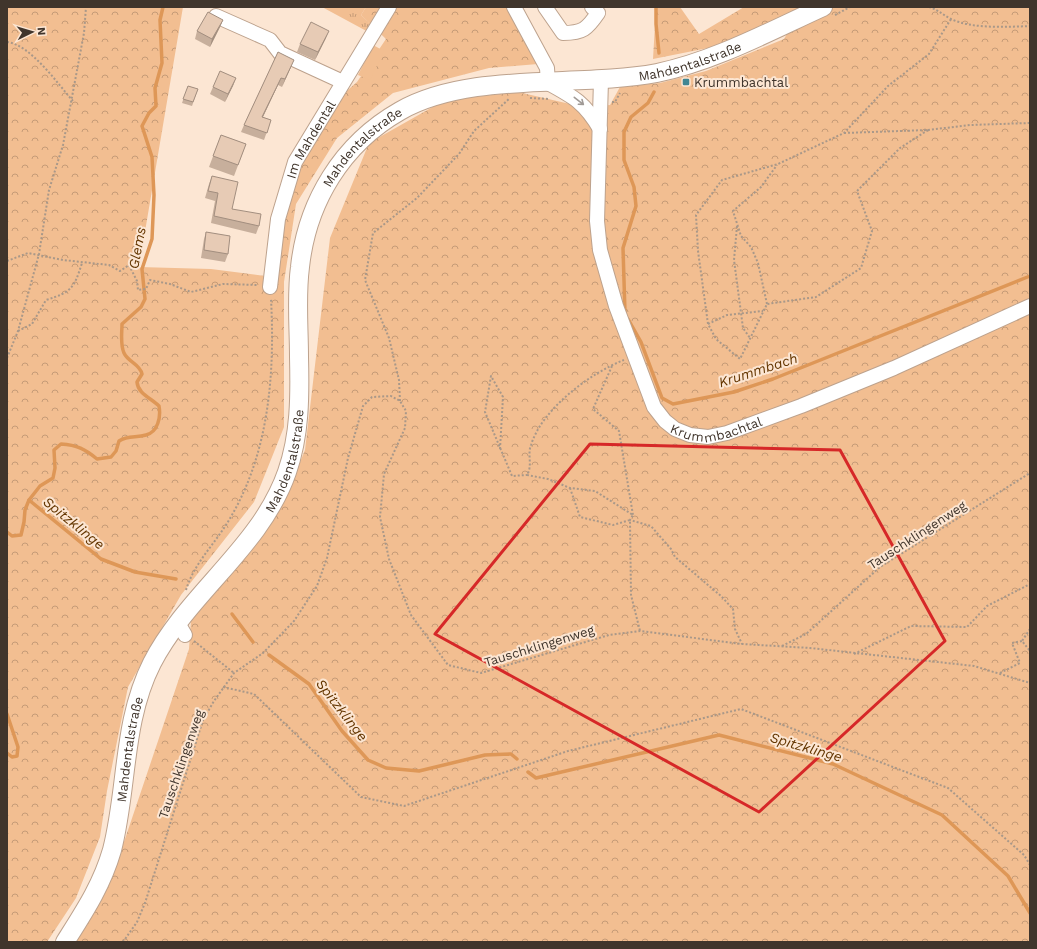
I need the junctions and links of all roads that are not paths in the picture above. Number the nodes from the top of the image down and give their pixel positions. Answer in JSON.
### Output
{"nodes":[{"id":1,"x":389,"y":7,"type":"edge"},
{"id":2,"x":514,"y":7,"type":"edge"},
{"id":3,"x":545,"y":7,"type":"edge"},
{"id":4,"x":823,"y":7,"type":"edge"},
{"id":5,"x":598,"y":9,"type":"edge"},
{"id":6,"x":216,"y":16,"type":"edge"},
{"id":7,"x":601,"y":80,"type":"junction"},
{"id":8,"x":343,"y":82,"type":"junction"},
{"id":9,"x":548,"y":83,"type":"junction"},
{"id":10,"x":600,"y":129,"type":"junction"},
{"id":11,"x":270,"y":287,"type":"road end"},
{"id":12,"x":1030,"y":306,"type":"edge"},
{"id":13,"x":65,"y":942,"type":"edge"}],
"edges":[{"from":1,"to":8,"type":"street","name":"Im Mahdental"},
{"from":2,"to":9,"type":"street"},
{"from":3,"to":5,"type":"street"},
{"from":4,"to":7,"type":"main road","name":"Mahdentalstraße"},
{"from":6,"to":8,"type":"street"},
{"from":7,"to":9,"type":"main road","name":"Mahdentalstraße"},
{"from":7,"to":10,"type":"street","name":"Krummbachtal"},
{"from":8,"to":11,"type":"street","name":"Im Mahdental"},
{"from":9,"to":10,"type":"street","one_way":true},
{"from":9,"to":13,"type":"main road","name":"Mahdentalstraße"},
{"from":10,"to":12,"type":"street","name":"Krummbachtal"}]}
